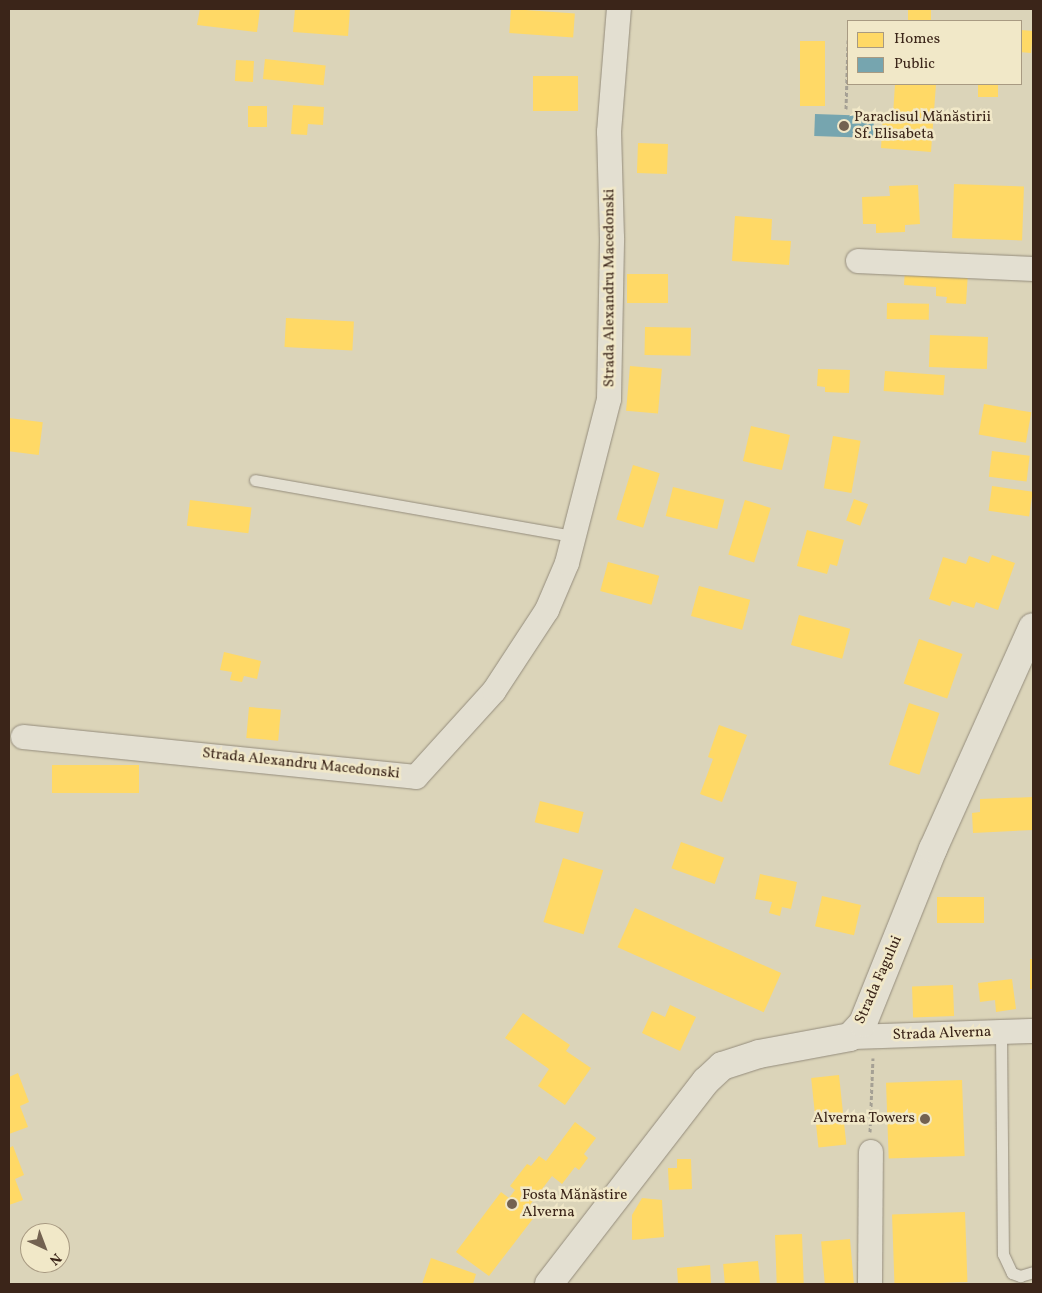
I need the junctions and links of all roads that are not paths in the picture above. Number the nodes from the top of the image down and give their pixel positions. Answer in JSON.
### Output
{"nodes":[{"id":1,"x":618,"y":9,"type":"edge"},
{"id":2,"x":858,"y":262,"type":"dead end"},
{"id":3,"x":1033,"y":269,"type":"edge"},
{"id":4,"x":254,"y":480,"type":"dead end"},
{"id":5,"x":574,"y":536,"type":"junction"},
{"id":6,"x":1033,"y":627,"type":"edge"},
{"id":7,"x":23,"y":737,"type":"dead end"},
{"id":8,"x":1033,"y":1031,"type":"edge"},
{"id":9,"x":1001,"y":1032,"type":"junction"},
{"id":10,"x":850,"y":1038,"type":"junction"},
{"id":11,"x":871,"y":1152,"type":"road end"},
{"id":12,"x":1033,"y":1272,"type":"edge"},
{"id":13,"x":548,"y":1284,"type":"edge"},
{"id":14,"x":870,"y":1284,"type":"edge"}],
"edges":[{"from":1,"to":5,"type":"street","name":"Strada Alexandru Macedonski"},
{"from":2,"to":3,"type":"street"},
{"from":4,"to":5,"type":"lane"},
{"from":5,"to":7,"type":"street","name":"Strada Alexandru Macedonski"},
{"from":6,"to":10,"type":"street","name":"Strada Fagului"},
{"from":8,"to":9,"type":"street","name":"Strada Alverna"},
{"from":9,"to":10,"type":"street","name":"Strada Alverna"},
{"from":9,"to":12,"type":"lane"},
{"from":10,"to":13,"type":"street","name":"Strada Fagului"},
{"from":11,"to":14,"type":"street"}]}
